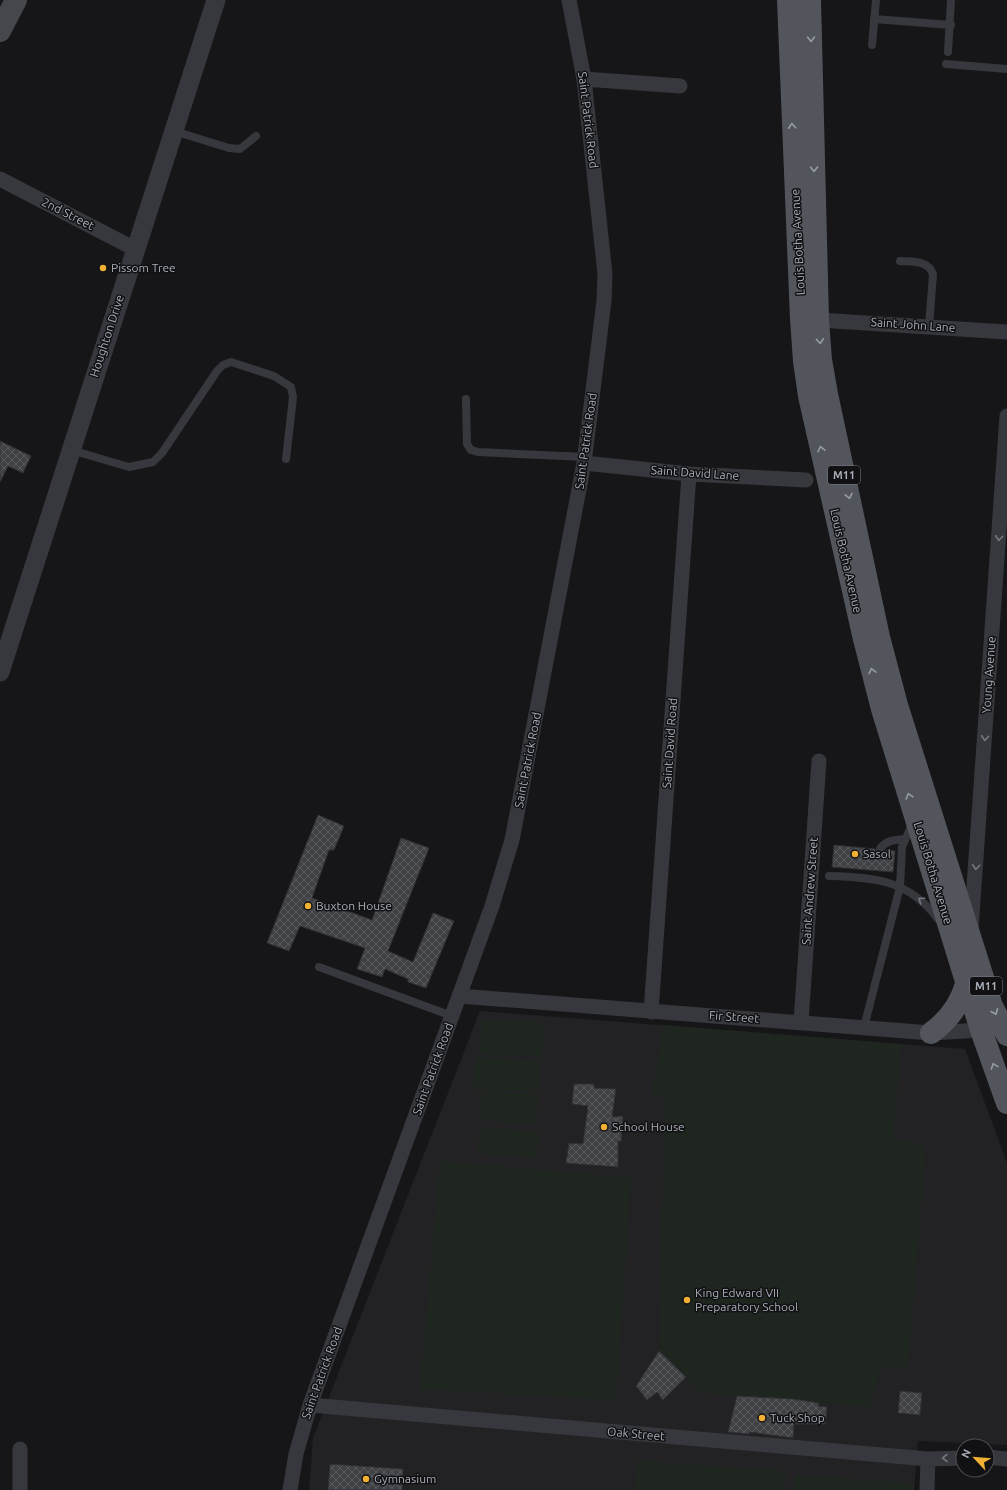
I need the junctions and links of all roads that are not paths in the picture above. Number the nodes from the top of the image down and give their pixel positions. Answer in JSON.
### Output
{"nodes":[{"id":1,"x":16,"y":0,"type":"edge"},
{"id":2,"x":216,"y":0,"type":"edge"},
{"id":3,"x":569,"y":0,"type":"edge"},
{"id":4,"x":788,"y":0,"type":"edge"},
{"id":5,"x":810,"y":0,"type":"edge"},
{"id":6,"x":876,"y":0,"type":"edge"},
{"id":7,"x":951,"y":0,"type":"edge"},
{"id":8,"x":874,"y":19,"type":"junction"},
{"id":9,"x":951,"y":25,"type":"junction"},
{"id":10,"x":0,"y":31,"type":"edge"},
{"id":11,"x":872,"y":45,"type":"dead end"},
{"id":12,"x":948,"y":52,"type":"dead end"},
{"id":13,"x":946,"y":64,"type":"dead end"},
{"id":14,"x":1007,"y":68,"type":"edge"},
{"id":15,"x":584,"y":80,"type":"junction"},
{"id":16,"x":680,"y":86,"type":"dead end"},
{"id":17,"x":173,"y":131,"type":"junction"},
{"id":18,"x":256,"y":136,"type":"dead end"},
{"id":19,"x":0,"y":179,"type":"edge"},
{"id":20,"x":135,"y":249,"type":"junction"},
{"id":21,"x":900,"y":261,"type":"dead end"},
{"id":22,"x":818,"y":320,"type":"junction"},
{"id":23,"x":929,"y":326,"type":"junction"},
{"id":24,"x":1007,"y":332,"type":"edge"},
{"id":25,"x":466,"y":399,"type":"dead end"},
{"id":26,"x":1007,"y":416,"type":"edge"},
{"id":27,"x":71,"y":450,"type":"junction"},
{"id":28,"x":286,"y":459,"type":"dead end"},
{"id":29,"x":585,"y":460,"type":"junction"},
{"id":30,"x":689,"y":474,"type":"junction"},
{"id":31,"x":806,"y":480,"type":"dead end"},
{"id":32,"x":0,"y":672,"type":"edge"},
{"id":33,"x":819,"y":761,"type":"dead end"},
{"id":34,"x":915,"y":816,"type":"junction"},
{"id":35,"x":905,"y":838,"type":"junction"},
{"id":36,"x":880,"y":849,"type":"dead end"},
{"id":37,"x":829,"y":876,"type":"dead end"},
{"id":38,"x":900,"y":887,"type":"junction"},
{"id":39,"x":971,"y":934,"type":"junction"},
{"id":40,"x":958,"y":954,"type":"junction"},
{"id":41,"x":319,"y":967,"type":"dead end"},
{"id":42,"x":966,"y":984,"type":"junction"},
{"id":43,"x":459,"y":996,"type":"junction"},
{"id":44,"x":651,"y":1012,"type":"junction"},
{"id":45,"x":452,"y":1016,"type":"junction"},
{"id":46,"x":801,"y":1022,"type":"junction"},
{"id":47,"x":864,"y":1027,"type":"junction"},
{"id":48,"x":981,"y":1030,"type":"junction"},
{"id":49,"x":931,"y":1033,"type":"junction"},
{"id":50,"x":1007,"y":1035,"type":"edge"},
{"id":51,"x":1007,"y":1038,"type":"edge"},
{"id":52,"x":1007,"y":1103,"type":"edge"},
{"id":53,"x":310,"y":1405,"type":"junction"},
{"id":54,"x":20,"y":1449,"type":"dead end"},
{"id":55,"x":995,"y":1457,"type":"edge"},
{"id":56,"x":955,"y":1458,"type":"edge"},
{"id":57,"x":1007,"y":1458,"type":"edge"},
{"id":58,"x":928,"y":1459,"type":"junction"},
{"id":59,"x":20,"y":1490,"type":"edge"},
{"id":60,"x":290,"y":1490,"type":"edge"},
{"id":61,"x":927,"y":1490,"type":"edge"}],
"edges":[{"from":1,"to":10,"type":"main road"},
{"from":2,"to":17,"type":"street","name":"Houghton Drive"},
{"from":3,"to":15,"type":"street","name":"Saint Patrick Road"},
{"from":34,"to":4,"type":"main road","name":"Louis Botha Avenue","number":"M11","one_way":true},
{"from":5,"to":22,"type":"main road","name":"Louis Botha Avenue","number":"M11","one_way":true},
{"from":6,"to":8,"type":"lane"},
{"from":7,"to":9,"type":"lane"},
{"from":8,"to":9,"type":"lane"},
{"from":8,"to":11,"type":"lane"},
{"from":9,"to":12,"type":"lane"},
{"from":13,"to":14,"type":"lane"},
{"from":15,"to":16,"type":"street"},
{"from":15,"to":29,"type":"street","name":"Saint Patrick Road"},
{"from":17,"to":18,"type":"lane"},
{"from":17,"to":20,"type":"street","name":"Houghton Drive"},
{"from":19,"to":20,"type":"street","name":"2nd Street"},
{"from":20,"to":27,"type":"street","name":"Houghton Drive"},
{"from":21,"to":23,"type":"lane"},
{"from":22,"to":23,"type":"street","name":"Saint John Lane"},
{"from":22,"to":39,"type":"main road","name":"Louis Botha Avenue","number":"M11","one_way":true},
{"from":23,"to":24,"type":"street","name":"Saint John Lane"},
{"from":25,"to":29,"type":"lane"},
{"from":26,"to":39,"type":"street","name":"Young Avenue","one_way":true},
{"from":27,"to":28,"type":"lane"},
{"from":27,"to":32,"type":"street","name":"Houghton Drive"},
{"from":29,"to":30,"type":"street","name":"Saint David Lane"},
{"from":29,"to":43,"type":"street","name":"Saint Patrick Road"},
{"from":30,"to":31,"type":"street","name":"Saint David Lane"},
{"from":30,"to":44,"type":"street","name":"Saint David Road"},
{"from":33,"to":46,"type":"street","name":"Saint Andrew Street"},
{"from":34,"to":35,"type":"lane"},
{"from":34,"to":40,"type":"main road","name":"Louis Botha Avenue","number":"M11"},
{"from":35,"to":36,"type":"lane"},
{"from":35,"to":38,"type":"lane"},
{"from":37,"to":38,"type":"lane"},
{"from":40,"to":38,"type":"lane","one_way":true},
{"from":38,"to":47,"type":"lane"},
{"from":39,"to":50,"type":"main road","name":"Louis Botha Avenue","number":"M11","one_way":true},
{"from":40,"to":42,"type":"main road","name":"Louis Botha Avenue","number":"M11"},
{"from":41,"to":45,"type":"lane"},
{"from":42,"to":48,"type":"main road","name":"Louis Botha Avenue","number":"M11"},
{"from":42,"to":49,"type":"main road"},
{"from":43,"to":44,"type":"street","name":"Fir Street"},
{"from":43,"to":45,"type":"street","name":"Saint Patrick Road"},
{"from":44,"to":46,"type":"street","name":"Fir Street"},
{"from":45,"to":53,"type":"street","name":"Saint Patrick Road"},
{"from":46,"to":47,"type":"street","name":"Fir Street"},
{"from":47,"to":49,"type":"street","name":"Fir Street"},
{"from":48,"to":49,"type":"street","name":"Fir Street"},
{"from":48,"to":51,"type":"street","name":"Fir Street"},
{"from":52,"to":48,"type":"main road","name":"Louis Botha Avenue","number":"M11","one_way":true},
{"from":53,"to":58,"type":"street","name":"Oak Street"},
{"from":53,"to":60,"type":"street","name":"Saint Patrick Road"},
{"from":54,"to":59,"type":"street"},
{"from":55,"to":57,"type":"street"},
{"from":56,"to":58,"type":"street","name":"Oak Street","one_way":true},
{"from":58,"to":61,"type":"street"}]}
